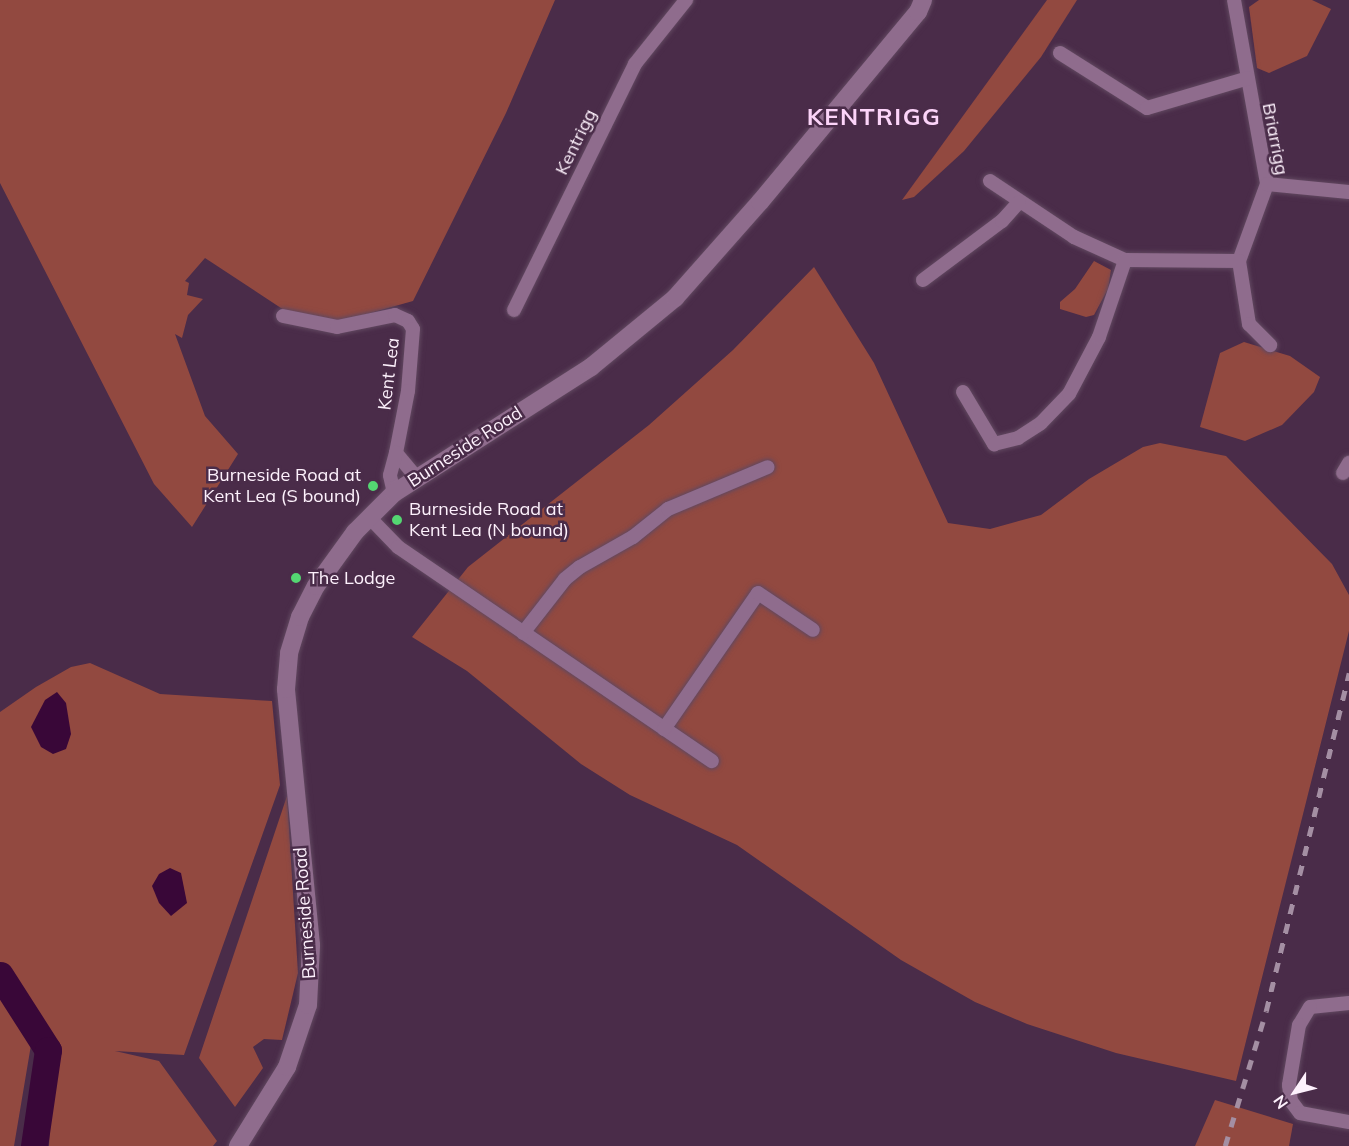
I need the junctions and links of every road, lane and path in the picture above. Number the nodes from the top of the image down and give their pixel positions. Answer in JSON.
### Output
{"nodes":[{"id":1,"x":686,"y":0,"type":"edge"},
{"id":2,"x":923,"y":0,"type":"edge"},
{"id":3,"x":1234,"y":0,"type":"edge"},
{"id":4,"x":1060,"y":53,"type":"dead end"},
{"id":5,"x":1248,"y":78,"type":"junction"},
{"id":6,"x":990,"y":181,"type":"dead end"},
{"id":7,"x":1267,"y":184,"type":"junction"},
{"id":8,"x":1349,"y":192,"type":"edge"},
{"id":9,"x":1019,"y":202,"type":"junction"},
{"id":10,"x":1125,"y":260,"type":"junction"},
{"id":11,"x":1239,"y":261,"type":"junction"},
{"id":12,"x":924,"y":280,"type":"dead end"},
{"id":13,"x":513,"y":310,"type":"dead end"},
{"id":14,"x":283,"y":316,"type":"dead end"},
{"id":15,"x":1270,"y":345,"type":"dead end"},
{"id":16,"x":963,"y":392,"type":"dead end"},
{"id":17,"x":396,"y":453,"type":"junction"},
{"id":18,"x":768,"y":467,"type":"dead end"},
{"id":19,"x":416,"y":477,"type":"junction"},
{"id":20,"x":394,"y":493,"type":"junction"},
{"id":21,"x":369,"y":517,"type":"junction"},
{"id":22,"x":813,"y":630,"type":"dead end"},
{"id":23,"x":523,"y":633,"type":"junction"},
{"id":24,"x":664,"y":729,"type":"junction"},
{"id":25,"x":712,"y":761,"type":"dead end"},
{"id":26,"x":1349,"y":1003,"type":"edge"},
{"id":27,"x":1349,"y":1122,"type":"edge"},
{"id":28,"x":238,"y":1146,"type":"edge"}],
"edges":[{"from":1,"to":13,"type":"street","name":"Kentrigg"},
{"from":2,"to":19,"type":"street","name":"Burneside Road"},
{"from":3,"to":5,"type":"street","name":"Briarrigg"},
{"from":4,"to":5,"type":"street"},
{"from":5,"to":7,"type":"street","name":"Briarrigg"},
{"from":6,"to":9,"type":"street"},
{"from":7,"to":8,"type":"street"},
{"from":7,"to":11,"type":"street","name":"Briarrigg"},
{"from":9,"to":10,"type":"street"},
{"from":9,"to":12,"type":"street"},
{"from":10,"to":11,"type":"street"},
{"from":10,"to":16,"type":"street"},
{"from":11,"to":15,"type":"street","name":"Briarrigg"},
{"from":14,"to":17,"type":"street","name":"Kent Lea"},
{"from":17,"to":19,"type":"street"},
{"from":17,"to":20,"type":"street","name":"Kent Lea"},
{"from":18,"to":23,"type":"street"},
{"from":19,"to":20,"type":"street","name":"Burneside Road"},
{"from":20,"to":21,"type":"street","name":"Burneside Road"},
{"from":21,"to":23,"type":"street"},
{"from":21,"to":28,"type":"street","name":"Burneside Road"},
{"from":22,"to":24,"type":"street"},
{"from":23,"to":24,"type":"street"},
{"from":24,"to":25,"type":"street"},
{"from":26,"to":27,"type":"street"}]}
